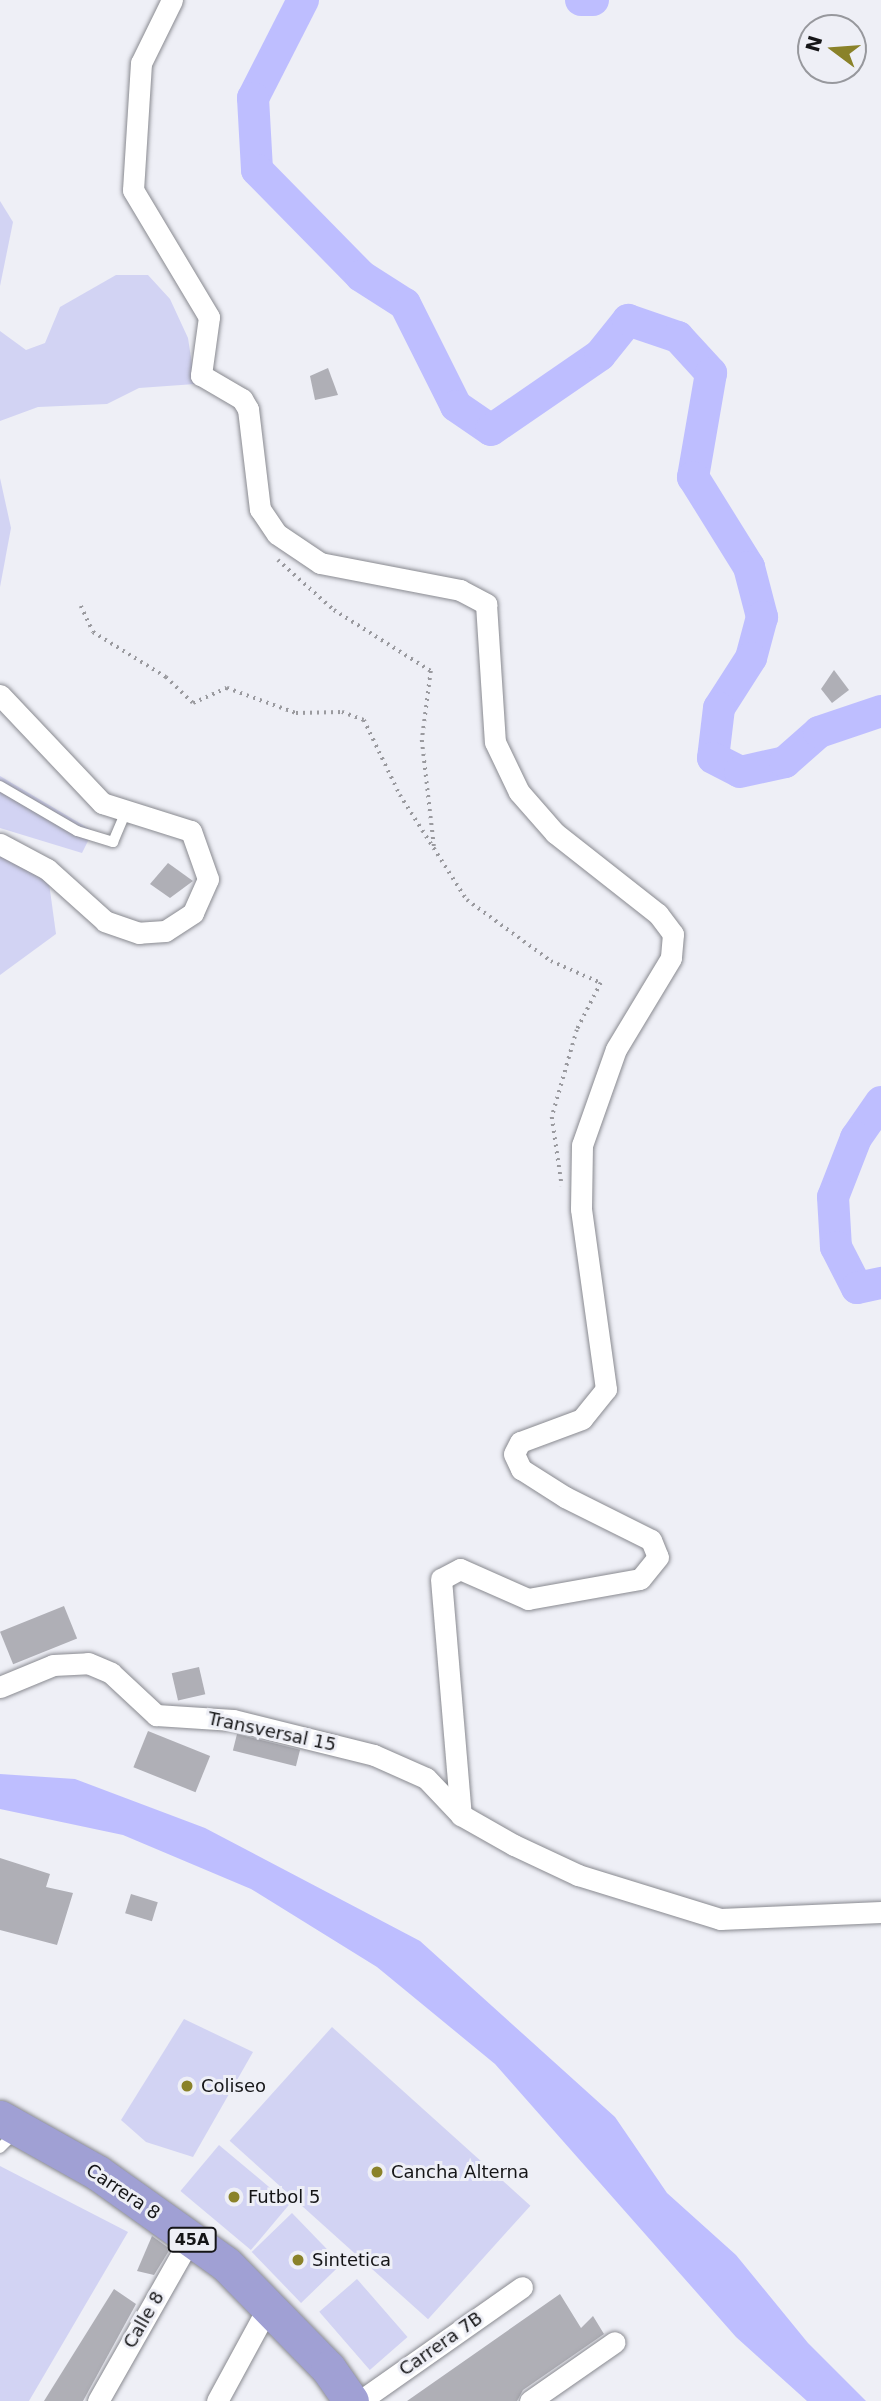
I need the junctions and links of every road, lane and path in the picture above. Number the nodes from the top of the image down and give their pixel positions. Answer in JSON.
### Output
{"nodes":[{"id":1,"x":172,"y":0,"type":"edge"},
{"id":2,"x":270,"y":549,"type":"dead end"},
{"id":3,"x":81,"y":606,"type":"dead end"},
{"id":4,"x":0,"y":695,"type":"edge"},
{"id":5,"x":0,"y":786,"type":"edge"},
{"id":6,"x":125,"y":814,"type":"junction"},
{"id":7,"x":0,"y":844,"type":"edge"},
{"id":8,"x":434,"y":848,"type":"junction"},
{"id":9,"x":581,"y":1209,"type":"junction"},
{"id":10,"x":0,"y":1686,"type":"edge"},
{"id":11,"x":461,"y":1815,"type":"junction"},
{"id":12,"x":881,"y":1912,"type":"edge"},
{"id":13,"x":6,"y":2132,"type":"edge"},
{"id":14,"x":190,"y":2239,"type":"junction"},
{"id":15,"x":522,"y":2287,"type":"dead end"},
{"id":16,"x":268,"y":2307,"type":"junction"},
{"id":17,"x":615,"y":2342,"type":"dead end"},
{"id":18,"x":98,"y":2401,"type":"edge"},
{"id":19,"x":217,"y":2401,"type":"edge"},
{"id":20,"x":351,"y":2401,"type":"edge"},
{"id":21,"x":360,"y":2401,"type":"edge"},
{"id":22,"x":530,"y":2401,"type":"edge"}],
"edges":[{"from":1,"to":9,"type":"street"},
{"from":2,"to":8,"type":"path"},
{"from":3,"to":8,"type":"path"},
{"from":4,"to":6,"type":"street"},
{"from":5,"to":6,"type":"lane"},
{"from":6,"to":7,"type":"street"},
{"from":8,"to":9,"type":"path"},
{"from":9,"to":11,"type":"street"},
{"from":10,"to":11,"type":"street","name":"Transversal 15"},
{"from":11,"to":12,"type":"street"},
{"from":13,"to":14,"type":"highway","name":"Carrera 8","number":"45A"},
{"from":14,"to":16,"type":"highway","name":"Carrera 8","number":"45A"},
{"from":14,"to":18,"type":"street","name":"Calle 8"},
{"from":15,"to":21,"type":"street","name":"Carrera 7B"},
{"from":16,"to":19,"type":"street"},
{"from":16,"to":20,"type":"highway","name":"Carrera 8","number":"45A"},
{"from":17,"to":22,"type":"street"}]}
